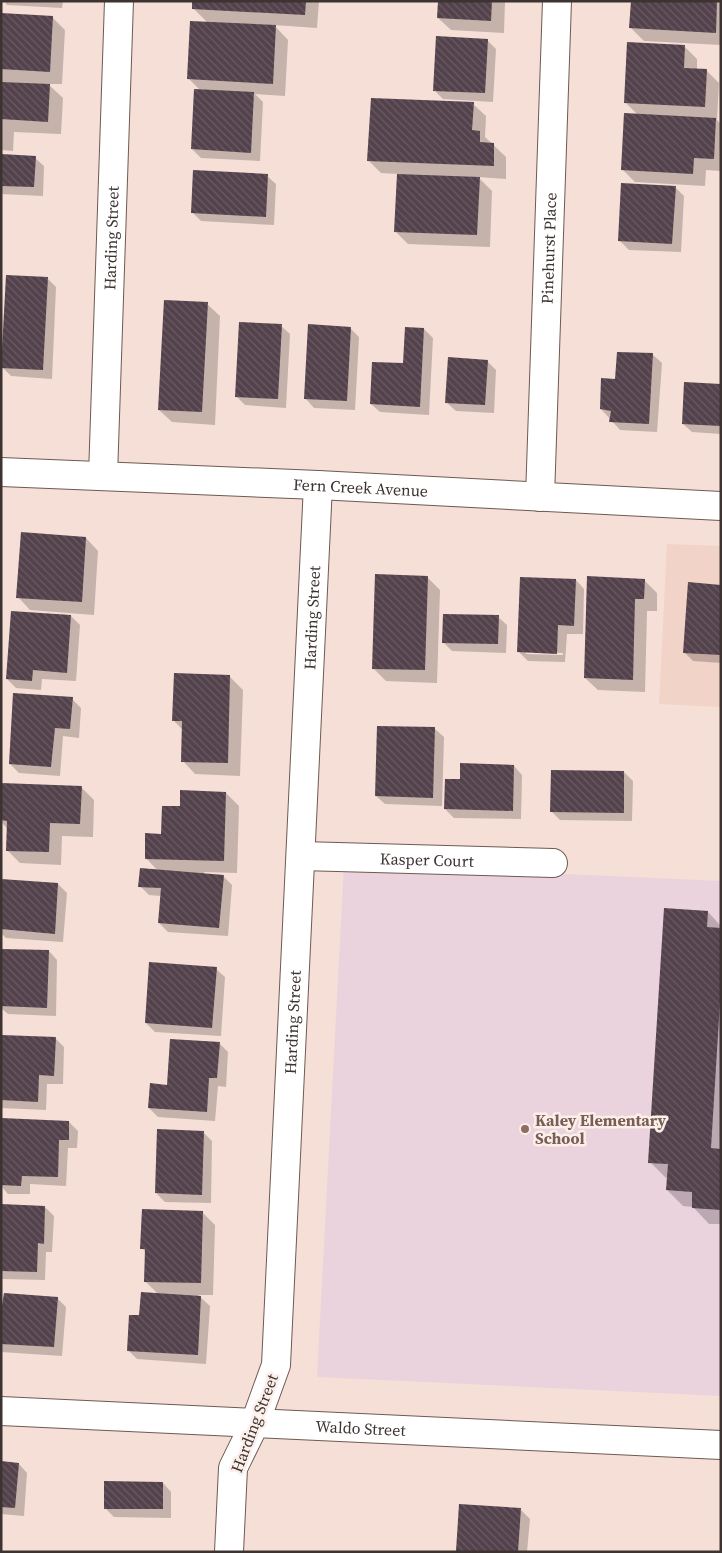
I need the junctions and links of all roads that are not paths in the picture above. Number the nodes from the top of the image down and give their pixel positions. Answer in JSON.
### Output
{"nodes":[{"id":1,"x":119,"y":1,"type":"edge"},
{"id":2,"x":557,"y":1,"type":"edge"},
{"id":3,"x":1,"y":472,"type":"edge"},
{"id":4,"x":103,"y":476,"type":"junction"},
{"id":5,"x":318,"y":485,"type":"junction"},
{"id":6,"x":540,"y":497,"type":"junction"},
{"id":7,"x":721,"y":506,"type":"edge"},
{"id":8,"x":301,"y":856,"type":"junction"},
{"id":9,"x":554,"y":863,"type":"dead end"},
{"id":10,"x":1,"y":1411,"type":"edge"},
{"id":11,"x":255,"y":1424,"type":"junction"},
{"id":12,"x":721,"y":1445,"type":"edge"},
{"id":13,"x":229,"y":1552,"type":"edge"}],
"edges":[{"from":1,"to":4,"type":"street","name":"Harding Street"},
{"from":2,"to":6,"type":"street","name":"Pinehurst Place"},
{"from":3,"to":4,"type":"street","name":"Fern Creek Avenue"},
{"from":4,"to":5,"type":"street","name":"Fern Creek Avenue"},
{"from":5,"to":6,"type":"street","name":"Fern Creek Avenue"},
{"from":5,"to":8,"type":"street","name":"Harding Street"},
{"from":6,"to":7,"type":"street","name":"Fern Creek Avenue"},
{"from":8,"to":9,"type":"street","name":"Kasper Court"},
{"from":8,"to":11,"type":"street","name":"Harding Street"},
{"from":10,"to":11,"type":"street","name":"Waldo Street"},
{"from":11,"to":12,"type":"street","name":"Waldo Street"},
{"from":11,"to":13,"type":"street","name":"Harding Street"}]}
